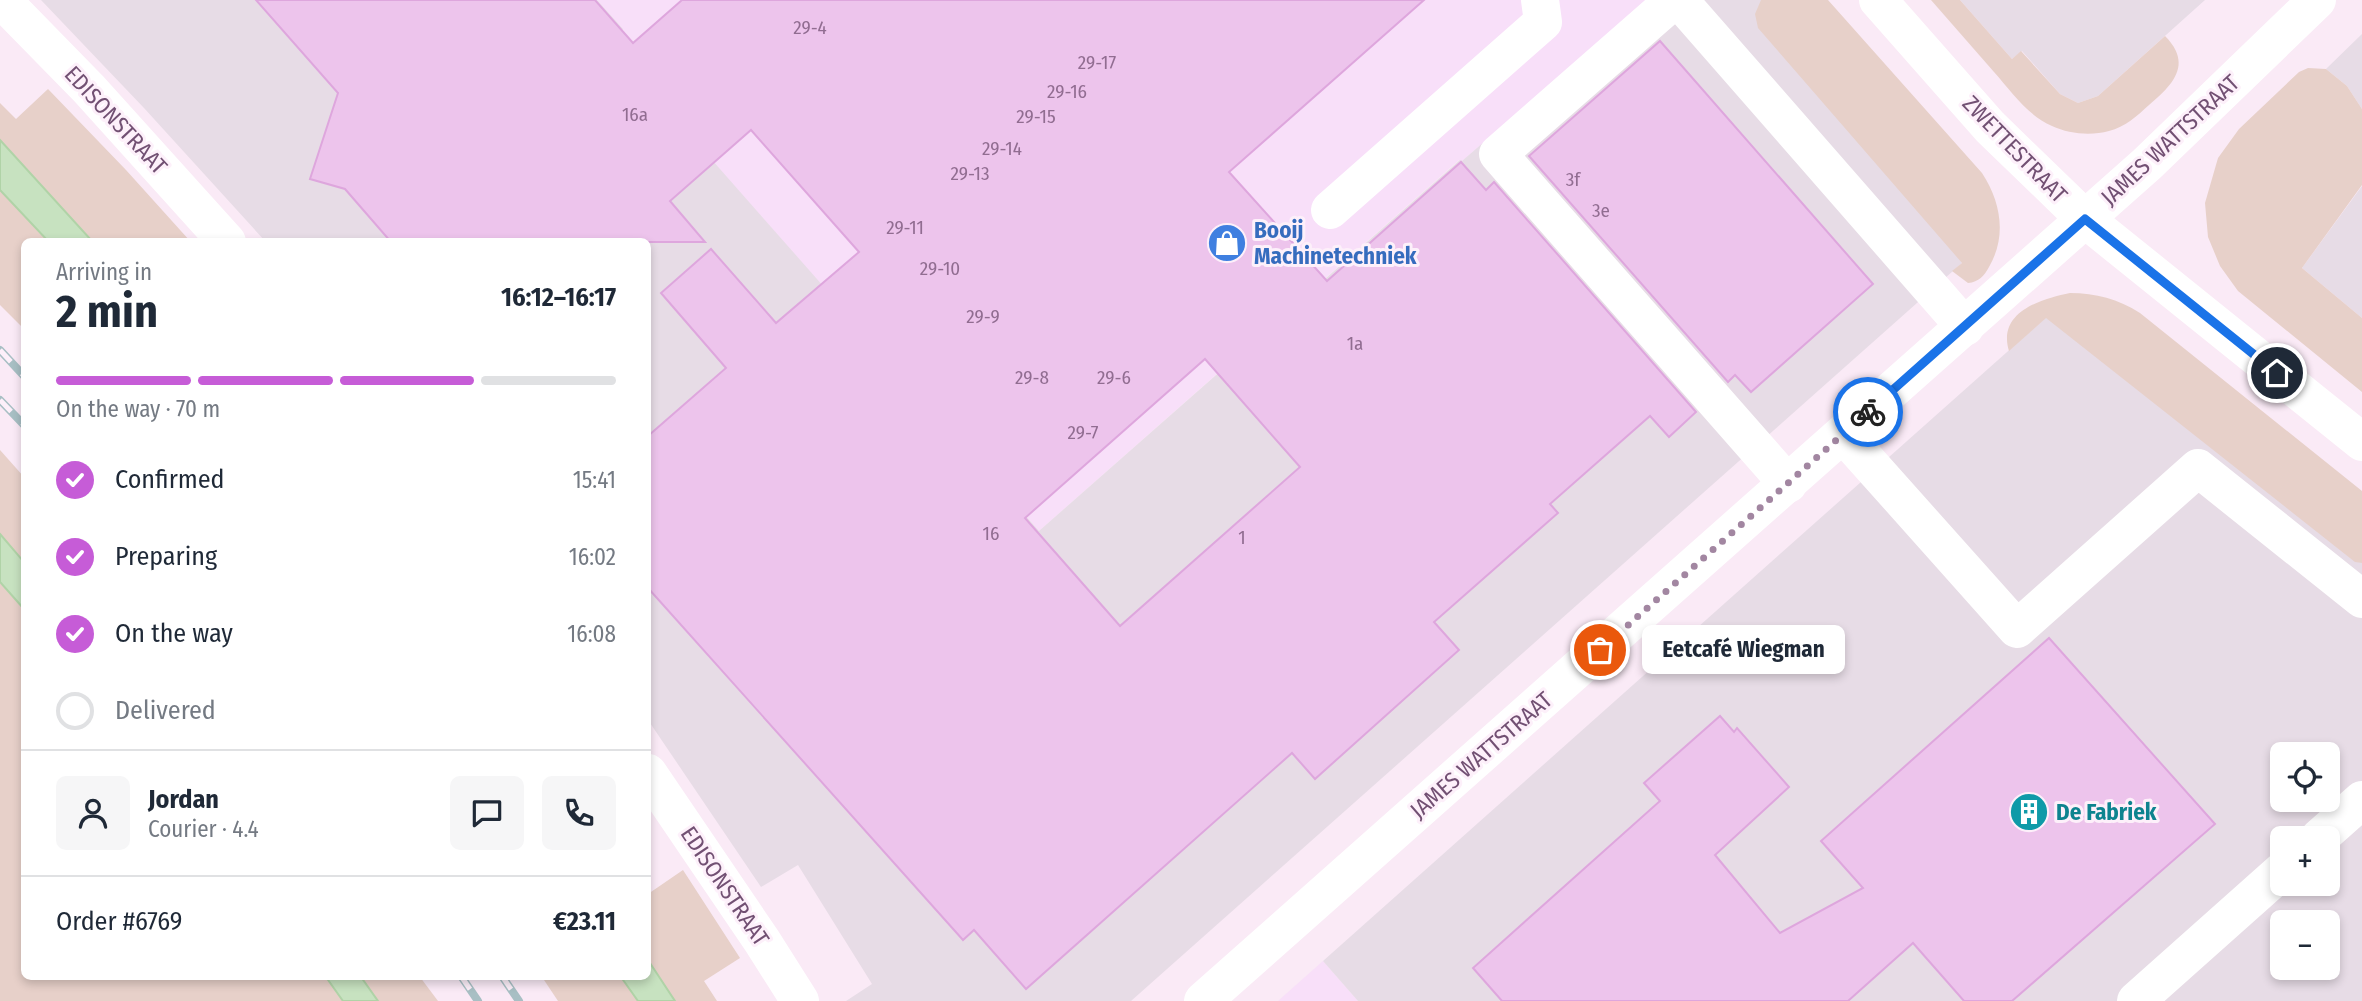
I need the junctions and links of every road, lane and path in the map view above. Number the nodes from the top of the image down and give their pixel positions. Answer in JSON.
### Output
{"nodes":[{"id":1,"x":2,"y":0,"type":"edge"},
{"id":2,"x":1540,"y":0,"type":"edge"},
{"id":3,"x":1878,"y":0,"type":"edge"},
{"id":4,"x":2318,"y":0,"type":"edge"},
{"id":5,"x":1689,"y":4,"type":"edge"},
{"id":6,"x":1330,"y":210,"type":"dead end"},
{"id":7,"x":2085,"y":219,"type":"junction"},
{"id":8,"x":223,"y":238,"type":"edge"},
{"id":9,"x":1965,"y":327,"type":"junction"},
{"id":10,"x":1843,"y":434,"type":"junction"},
{"id":11,"x":2362,"y":442,"type":"edge"},
{"id":12,"x":1788,"y":484,"type":"junction"},
{"id":13,"x":2362,"y":599,"type":"edge"},
{"id":14,"x":651,"y":777,"type":"edge"},
{"id":15,"x":2362,"y":800,"type":"edge"},
{"id":16,"x":2333,"y":826,"type":"edge"},
{"id":17,"x":2270,"y":882,"type":"edge"},
{"id":18,"x":800,"y":1001,"type":"edge"},
{"id":19,"x":1203,"y":1001,"type":"edge"},
{"id":20,"x":2136,"y":1001,"type":"edge"}],
"edges":[{"from":1,"to":8,"type":"street","name":"EDISONSTRAAT"},
{"from":2,"to":6,"type":"street"},
{"from":3,"to":7,"type":"street","name":"ZWETTESTRAAT"},
{"from":4,"to":7,"type":"street","name":"JAMES WATTSTRAAT"},
{"from":5,"to":9,"type":"street"},
{"from":5,"to":12,"type":"street"},
{"from":7,"to":9,"type":"street","name":"JAMES WATTSTRAAT"},
{"from":7,"to":11,"type":"street","name":"ZWETTESTRAAT"},
{"from":9,"to":10,"type":"street","name":"JAMES WATTSTRAAT"},
{"from":10,"to":12,"type":"street","name":"JAMES WATTSTRAAT"},
{"from":10,"to":13,"type":"street"},
{"from":12,"to":19,"type":"street","name":"JAMES WATTSTRAAT"},
{"from":14,"to":18,"type":"street","name":"EDISONSTRAAT"},
{"from":15,"to":16,"type":"street"},
{"from":17,"to":20,"type":"street"}]}
